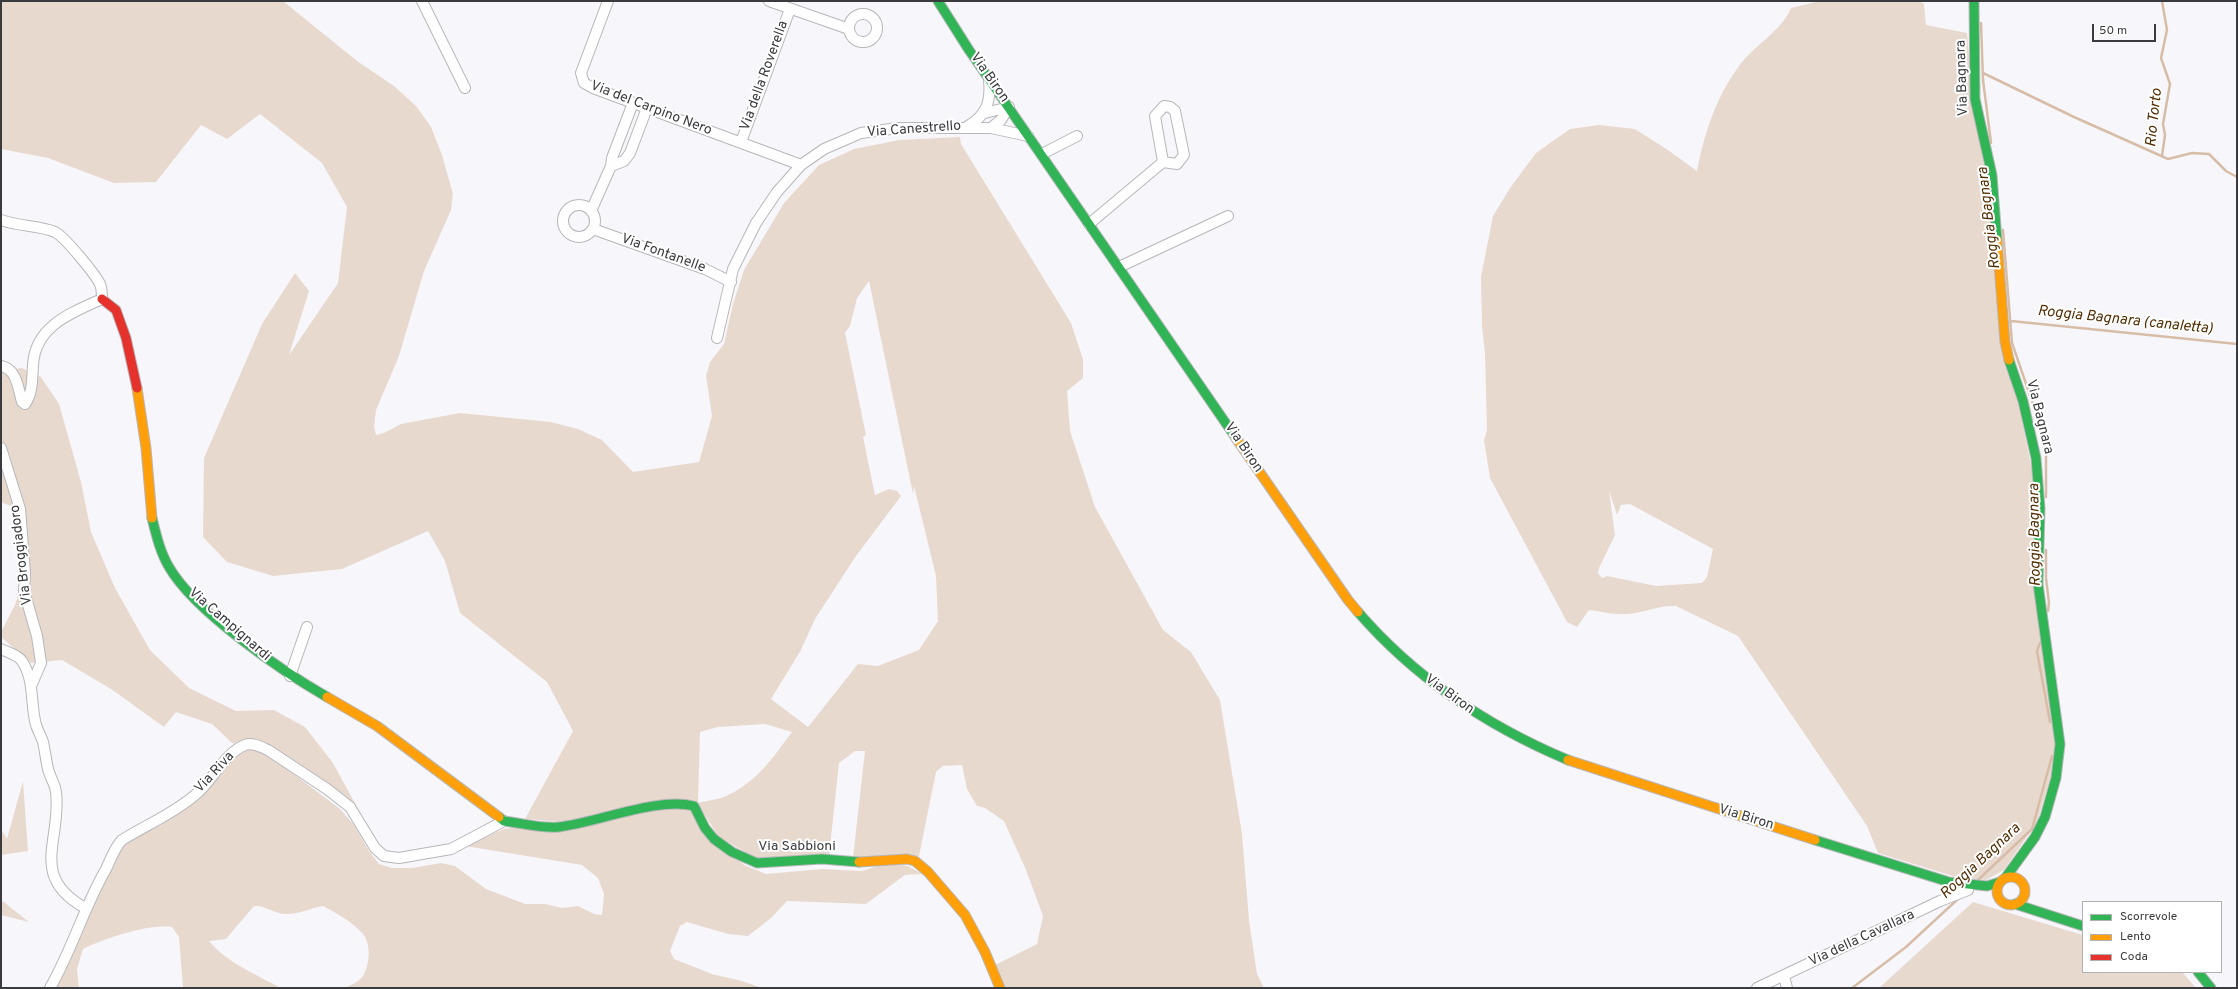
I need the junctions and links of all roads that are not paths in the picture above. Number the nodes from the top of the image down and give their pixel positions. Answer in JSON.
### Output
{"nodes":[{"id":1,"x":422,"y":1,"type":"edge"},
{"id":2,"x":608,"y":1,"type":"edge"},
{"id":3,"x":769,"y":1,"type":"edge"},
{"id":4,"x":938,"y":1,"type":"edge"},
{"id":5,"x":1974,"y":1,"type":"edge"},
{"id":6,"x":790,"y":9,"type":"junction"},
{"id":7,"x":849,"y":29,"type":"dead end"},
{"id":8,"x":989,"y":76,"type":"junction"},
{"id":9,"x":465,"y":88,"type":"dead end"},
{"id":10,"x":633,"y":103,"type":"junction"},
{"id":11,"x":1009,"y":107,"type":"junction"},
{"id":12,"x":646,"y":108,"type":"junction"},
{"id":13,"x":985,"y":113,"type":"junction"},
{"id":14,"x":968,"y":126,"type":"junction"},
{"id":15,"x":991,"y":128,"type":"junction"},
{"id":16,"x":1028,"y":136,"type":"junction"},
{"id":17,"x":1077,"y":136,"type":"dead end"},
{"id":18,"x":741,"y":142,"type":"junction"},
{"id":19,"x":1042,"y":154,"type":"junction"},
{"id":20,"x":1163,"y":162,"type":"junction"},
{"id":21,"x":801,"y":165,"type":"junction"},
{"id":22,"x":611,"y":166,"type":"junction"},
{"id":23,"x":591,"y":211,"type":"junction"},
{"id":24,"x":1228,"y":216,"type":"dead end"},
{"id":25,"x":1,"y":220,"type":"edge"},
{"id":26,"x":1089,"y":224,"type":"junction"},
{"id":27,"x":593,"y":229,"type":"junction"},
{"id":28,"x":1119,"y":268,"type":"junction"},
{"id":29,"x":731,"y":282,"type":"junction"},
{"id":30,"x":102,"y":299,"type":"junction"},
{"id":31,"x":717,"y":338,"type":"dead end"},
{"id":32,"x":1,"y":366,"type":"edge"},
{"id":33,"x":1,"y":448,"type":"edge"},
{"id":34,"x":307,"y":627,"type":"dead end"},
{"id":35,"x":1,"y":649,"type":"edge"},
{"id":36,"x":290,"y":676,"type":"junction"},
{"id":37,"x":32,"y":684,"type":"junction"},
{"id":38,"x":504,"y":821,"type":"junction"},
{"id":39,"x":2035,"y":836,"type":"junction"},
{"id":40,"x":2003,"y":880,"type":"junction"},
{"id":41,"x":1952,"y":883,"type":"junction"},
{"id":42,"x":2024,"y":887,"type":"junction"},
{"id":43,"x":1968,"y":890,"type":"junction"},
{"id":44,"x":1998,"y":897,"type":"junction"},
{"id":45,"x":1940,"y":901,"type":"junction"},
{"id":46,"x":2015,"y":904,"type":"junction"},
{"id":47,"x":85,"y":908,"type":"junction"},
{"id":48,"x":2050,"y":915,"type":"junction"},
{"id":49,"x":2082,"y":926,"type":"edge"},
{"id":50,"x":2199,"y":973,"type":"edge"},
{"id":51,"x":1784,"y":976,"type":"junction"},
{"id":52,"x":50,"y":988,"type":"edge"},
{"id":53,"x":1000,"y":988,"type":"edge"},
{"id":54,"x":1757,"y":988,"type":"edge"},
{"id":55,"x":1787,"y":988,"type":"edge"},
{"id":56,"x":2211,"y":988,"type":"edge"}],
"edges":[{"from":1,"to":9,"type":"street"},
{"from":2,"to":10,"type":"street","name":"Via del Carpino Nero"},
{"from":3,"to":6,"type":"street"},
{"from":4,"to":8,"type":"street","name":"Via Biron"},
{"from":5,"to":39,"type":"street","name":"Via Bagnara"},
{"from":6,"to":7,"type":"street"},
{"from":6,"to":18,"type":"street","name":"Via della Roverella"},
{"from":8,"to":11,"type":"street","name":"Via Biron"},
{"from":8,"to":13,"type":"street"},
{"from":10,"to":12,"type":"street","name":"Via del Carpino Nero"},
{"from":10,"to":22,"type":"street"},
{"from":11,"to":13,"type":"street"},
{"from":11,"to":15,"type":"street"},
{"from":11,"to":16,"type":"street","name":"Via Biron"},
{"from":12,"to":18,"type":"street","name":"Via del Carpino Nero"},
{"from":12,"to":22,"type":"street"},
{"from":13,"to":14,"type":"street"},
{"from":14,"to":15,"type":"street","name":"Via Canestrello"},
{"from":14,"to":21,"type":"street","name":"Via Canestrello"},
{"from":15,"to":16,"type":"street","name":"Via Canestrello"},
{"from":16,"to":19,"type":"street","name":"Via Biron"},
{"from":17,"to":19,"type":"street"},
{"from":18,"to":21,"type":"street","name":"Via del Carpino Nero"},
{"from":19,"to":26,"type":"street","name":"Via Biron"},
{"from":20,"to":20,"type":"street"},
{"from":20,"to":26,"type":"street"},
{"from":21,"to":29,"type":"street","name":"Via Canestrello"},
{"from":22,"to":23,"type":"street"},
{"from":23,"to":27,"type":"street"},
{"from":23,"to":27,"type":"street"},
{"from":24,"to":28,"type":"street"},
{"from":25,"to":30,"type":"street"},
{"from":26,"to":28,"type":"street","name":"Via Biron"},
{"from":27,"to":29,"type":"street","name":"Via Fontanelle"},
{"from":28,"to":41,"type":"street","name":"Via Biron"},
{"from":29,"to":31,"type":"street","name":"Via Canestrello"},
{"from":30,"to":32,"type":"street"},
{"from":30,"to":36,"type":"street","name":"Via Campignardi"},
{"from":33,"to":37,"type":"street","name":"Via Broggiadoro"},
{"from":34,"to":36,"type":"street"},
{"from":35,"to":37,"type":"street"},
{"from":36,"to":38,"type":"street","name":"Via Campignardi"},
{"from":37,"to":47,"type":"street"},
{"from":38,"to":47,"type":"street","name":"Via Riva"},
{"from":38,"to":53,"type":"street","name":"Via Sabbioni"},
{"from":39,"to":40,"type":"street","name":"Via Bagnara"},
{"from":39,"to":42,"type":"street","name":"Via Bagnara"},
{"from":40,"to":41,"type":"street","name":"Via Biron"},
{"from":40,"to":42,"type":"street"},
{"from":40,"to":44,"type":"street"},
{"from":41,"to":43,"type":"street","name":"Via Biron"},
{"from":41,"to":45,"type":"street"},
{"from":42,"to":46,"type":"street"},
{"from":42,"to":48,"type":"street"},
{"from":43,"to":44,"type":"street","name":"Via Biron"},
{"from":43,"to":45,"type":"street","name":"Via della Cavallara"},
{"from":44,"to":46,"type":"street"},
{"from":45,"to":51,"type":"street","name":"Via della Cavallara"},
{"from":46,"to":48,"type":"street"},
{"from":47,"to":52,"type":"street","name":"Via Riva"},
{"from":48,"to":49,"type":"street"},
{"from":50,"to":56,"type":"street"},
{"from":51,"to":54,"type":"street","name":"Via della Cavallara"},
{"from":51,"to":55,"type":"street"}]}
